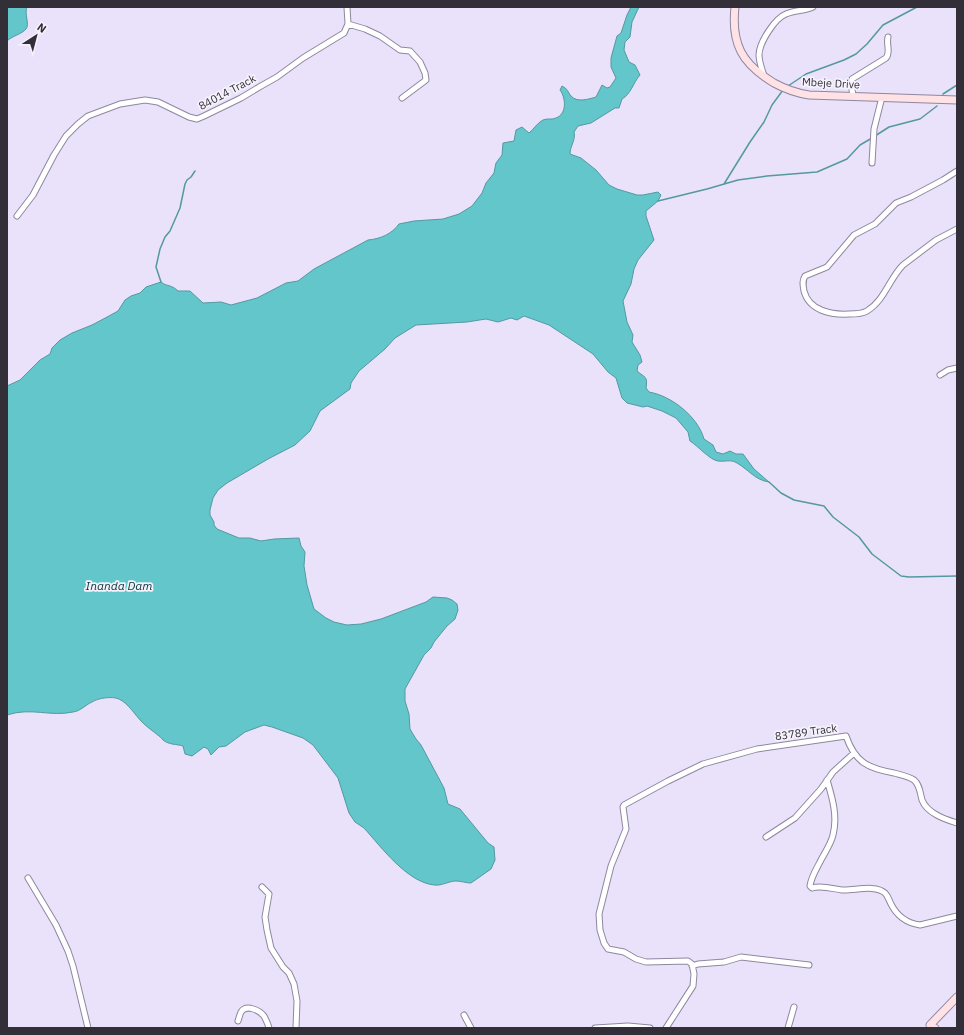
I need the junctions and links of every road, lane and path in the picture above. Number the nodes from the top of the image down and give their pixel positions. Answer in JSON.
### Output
{"nodes":[{"id":1,"x":347,"y":7,"type":"edge"},
{"id":2,"x":735,"y":7,"type":"edge"},
{"id":3,"x":813,"y":7,"type":"edge"},
{"id":4,"x":348,"y":24,"type":"junction"},
{"id":5,"x":888,"y":37,"type":"dead end"},
{"id":6,"x":764,"y":76,"type":"junction"},
{"id":7,"x":853,"y":96,"type":"junction"},
{"id":8,"x":882,"y":97,"type":"junction"},
{"id":9,"x":402,"y":98,"type":"dead end"},
{"id":10,"x":957,"y":100,"type":"edge"},
{"id":11,"x":872,"y":163,"type":"dead end"},
{"id":12,"x":957,"y":171,"type":"edge"},
{"id":13,"x":17,"y":216,"type":"dead end"},
{"id":14,"x":957,"y":229,"type":"edge"},
{"id":15,"x":957,"y":368,"type":"edge"},
{"id":16,"x":940,"y":375,"type":"dead end"},
{"id":17,"x":854,"y":753,"type":"junction"},
{"id":18,"x":827,"y":780,"type":"junction"},
{"id":19,"x":957,"y":823,"type":"edge"},
{"id":20,"x":766,"y":837,"type":"dead end"},
{"id":21,"x":28,"y":878,"type":"dead end"},
{"id":22,"x":262,"y":887,"type":"dead end"},
{"id":23,"x":957,"y":916,"type":"edge"},
{"id":24,"x":809,"y":965,"type":"dead end"},
{"id":25,"x":692,"y":966,"type":"junction"},
{"id":26,"x":957,"y":997,"type":"edge"},
{"id":27,"x":794,"y":1007,"type":"dead end"},
{"id":28,"x":464,"y":1015,"type":"dead end"},
{"id":29,"x":238,"y":1021,"type":"dead end"},
{"id":30,"x":930,"y":1027,"type":"edge"},
{"id":31,"x":88,"y":1028,"type":"edge"},
{"id":32,"x":269,"y":1028,"type":"edge"},
{"id":33,"x":296,"y":1028,"type":"edge"},
{"id":34,"x":470,"y":1028,"type":"edge"},
{"id":35,"x":595,"y":1028,"type":"edge"},
{"id":36,"x":650,"y":1028,"type":"edge"},
{"id":37,"x":666,"y":1028,"type":"edge"},
{"id":38,"x":788,"y":1028,"type":"edge"}],
"edges":[{"from":1,"to":4,"type":"street"},
{"from":2,"to":6,"type":"street","name":"Mbeje Drive"},
{"from":3,"to":6,"type":"street"},
{"from":4,"to":9,"type":"street"},
{"from":4,"to":13,"type":"street","name":"84014 Track"},
{"from":5,"to":7,"type":"street"},
{"from":6,"to":7,"type":"street","name":"Mbeje Drive"},
{"from":7,"to":8,"type":"street","name":"Mbeje Drive"},
{"from":8,"to":10,"type":"street","name":"Mbeje Drive"},
{"from":8,"to":11,"type":"street"},
{"from":12,"to":14,"type":"street"},
{"from":15,"to":16,"type":"street"},
{"from":17,"to":18,"type":"street"},
{"from":17,"to":19,"type":"street","name":"83789 Track"},
{"from":17,"to":25,"type":"street","name":"83789 Track"},
{"from":18,"to":20,"type":"street"},
{"from":18,"to":23,"type":"street"},
{"from":21,"to":31,"type":"street"},
{"from":22,"to":33,"type":"street"},
{"from":24,"to":25,"type":"street"},
{"from":25,"to":37,"type":"street"},
{"from":26,"to":30,"type":"street"},
{"from":27,"to":38,"type":"street"},
{"from":28,"to":34,"type":"street"},
{"from":29,"to":32,"type":"street"},
{"from":35,"to":36,"type":"street"}]}
